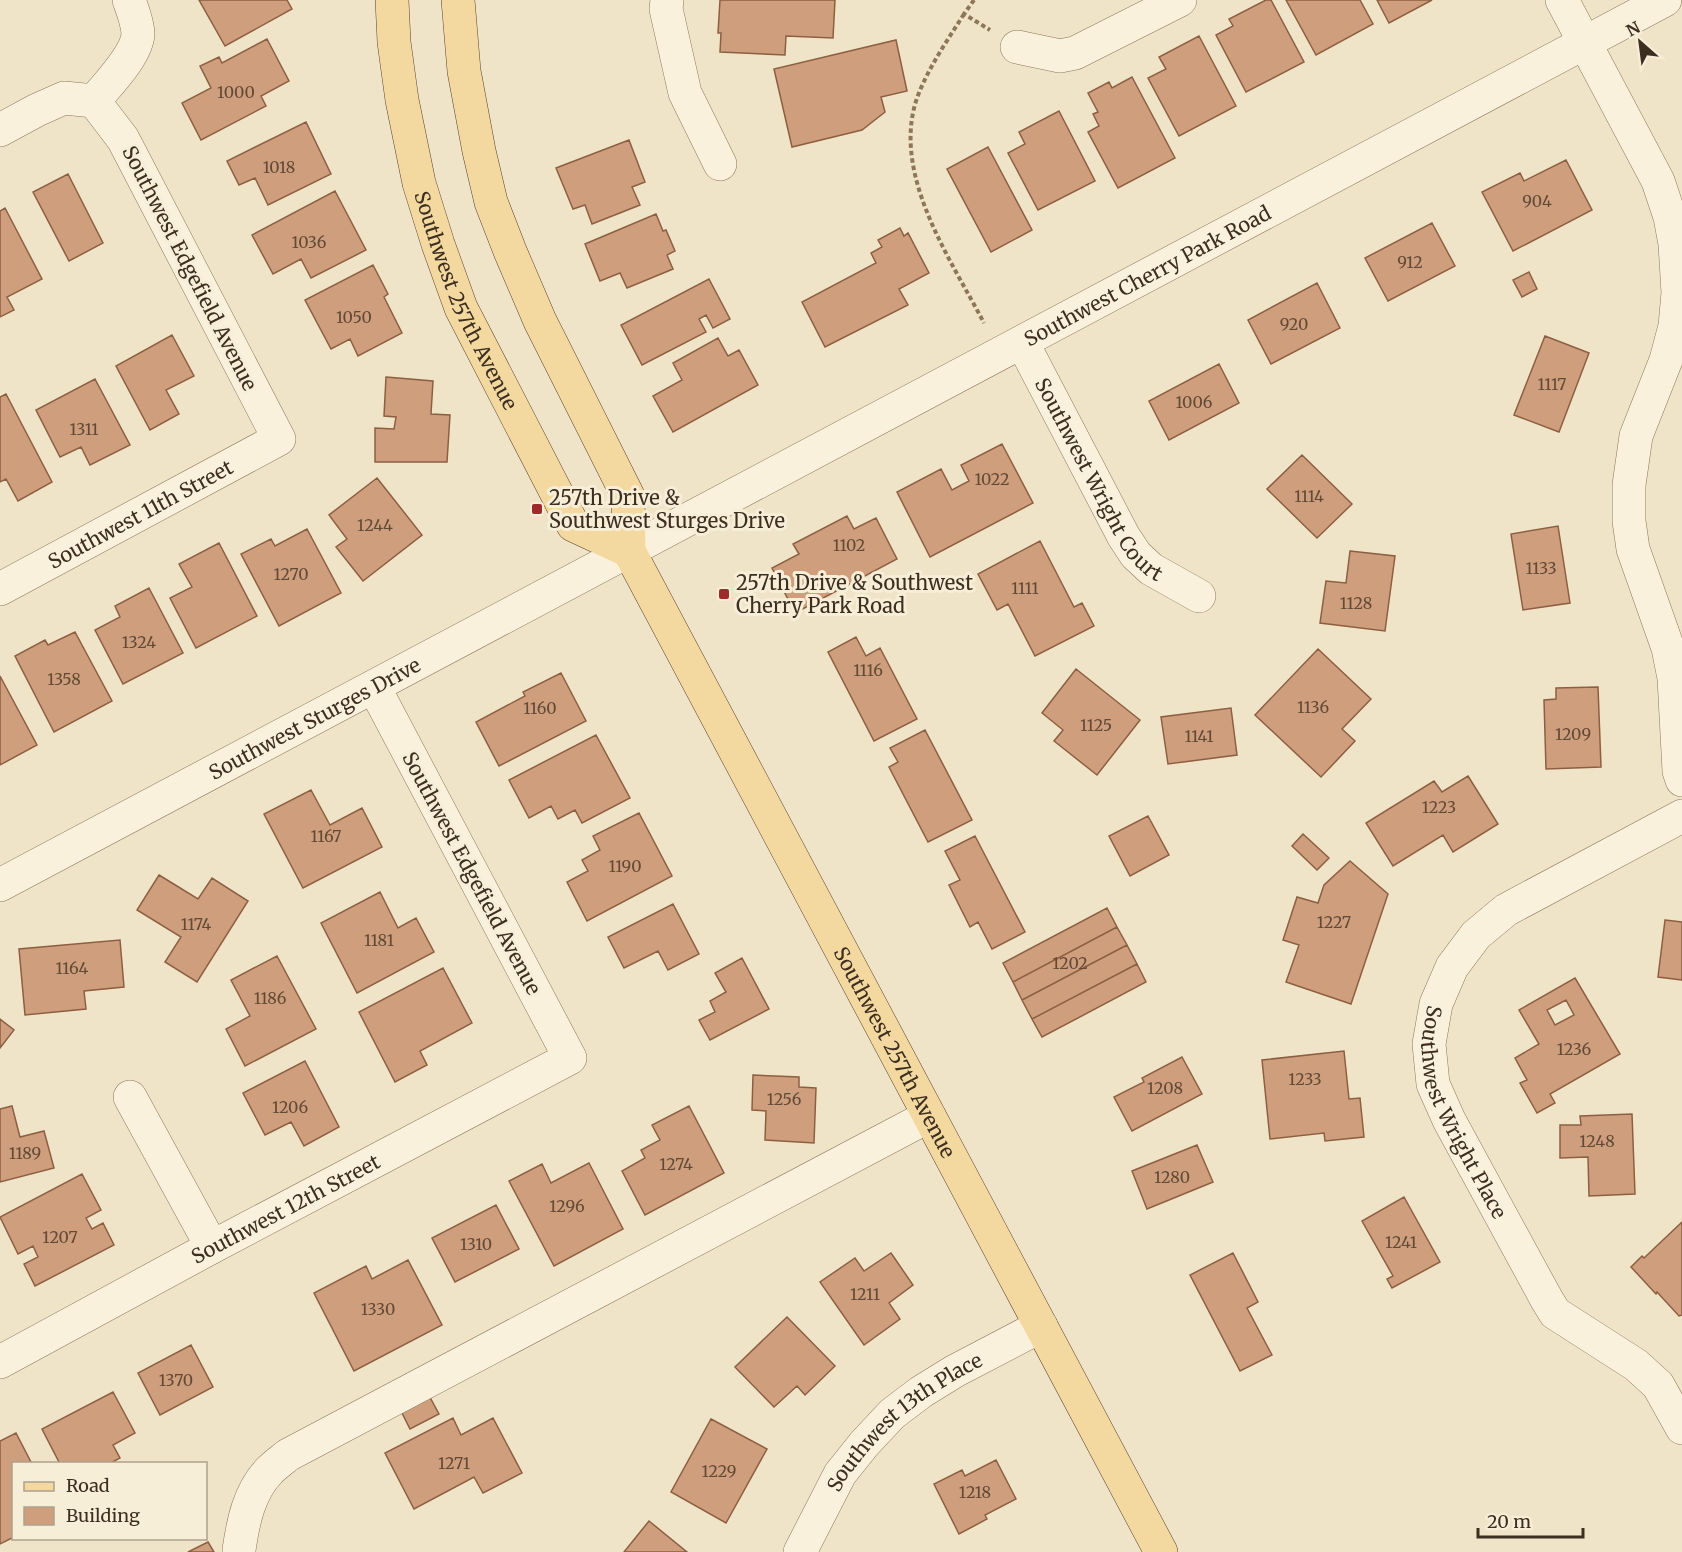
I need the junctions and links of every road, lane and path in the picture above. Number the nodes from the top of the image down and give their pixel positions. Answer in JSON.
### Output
{"nodes":[{"id":1,"x":129,"y":0,"type":"edge"},
{"id":2,"x":392,"y":0,"type":"edge"},
{"id":3,"x":458,"y":0,"type":"edge"},
{"id":4,"x":667,"y":0,"type":"edge"},
{"id":5,"x":974,"y":0,"type":"edge"},
{"id":6,"x":1180,"y":0,"type":"edge"},
{"id":7,"x":1562,"y":0,"type":"edge"},
{"id":8,"x":1665,"y":0,"type":"edge"},
{"id":9,"x":964,"y":14,"type":"junction"},
{"id":10,"x":1584,"y":43,"type":"junction"},
{"id":11,"x":1017,"y":47,"type":"joint"},
{"id":12,"x":94,"y":101,"type":"junction"},
{"id":13,"x":0,"y":130,"type":"edge"},
{"id":14,"x":720,"y":164,"type":"dead end"},
{"id":15,"x":1011,"y":347,"type":"junction"},
{"id":16,"x":279,"y":439,"type":"joint"},
{"id":17,"x":629,"y":551,"type":"junction"},
{"id":18,"x":0,"y":589,"type":"edge"},
{"id":19,"x":1198,"y":596,"type":"dead end"},
{"id":20,"x":374,"y":687,"type":"junction"},
{"id":21,"x":1682,"y":780,"type":"edge"},
{"id":22,"x":1682,"y":816,"type":"edge"},
{"id":23,"x":0,"y":885,"type":"edge"},
{"id":24,"x":570,"y":1058,"type":"joint"},
{"id":25,"x":130,"y":1097,"type":"dead end"},
{"id":26,"x":929,"y":1116,"type":"junction"},
{"id":27,"x":212,"y":1246,"type":"junction"},
{"id":28,"x":1041,"y":1326,"type":"junction"},
{"id":29,"x":0,"y":1362,"type":"edge"},
{"id":30,"x":1682,"y":1428,"type":"edge"},
{"id":31,"x":239,"y":1550,"type":"dead end"},
{"id":32,"x":800,"y":1552,"type":"edge"},
{"id":33,"x":1161,"y":1552,"type":"edge"}],
"edges":[{"from":1,"to":12,"type":"street"},
{"from":2,"to":17,"type":"main road","name":"Southwest 257th Avenue"},
{"from":3,"to":17,"type":"main road","name":"Southwest 257th Avenue"},
{"from":4,"to":14,"type":"street"},
{"from":5,"to":9,"type":"path"},
{"from":6,"to":11,"type":"street"},
{"from":7,"to":10,"type":"street"},
{"from":8,"to":10,"type":"street","name":"Southwest Cherry Park Road"},
{"from":9,"to":11,"type":"path"},
{"from":9,"to":15,"type":"path"},
{"from":10,"to":15,"type":"street","name":"Southwest Cherry Park Road"},
{"from":10,"to":21,"type":"street"},
{"from":12,"to":13,"type":"street"},
{"from":12,"to":16,"type":"street","name":"Southwest Edgefield Avenue"},
{"from":15,"to":17,"type":"street","name":"Southwest Cherry Park Road"},
{"from":15,"to":19,"type":"street","name":"Southwest Wright Court"},
{"from":16,"to":18,"type":"street","name":"Southwest 11th Street"},
{"from":17,"to":20,"type":"street","name":"Southwest Sturges Drive"},
{"from":17,"to":26,"type":"main road","name":"Southwest 257th Avenue"},
{"from":20,"to":23,"type":"street","name":"Southwest Sturges Drive"},
{"from":20,"to":24,"type":"street","name":"Southwest Edgefield Avenue"},
{"from":22,"to":30,"type":"street","name":"Southwest Wright Place"},
{"from":24,"to":27,"type":"street","name":"Southwest 12th Street"},
{"from":25,"to":27,"type":"street"},
{"from":26,"to":28,"type":"main road","name":"Southwest 257th Avenue"},
{"from":26,"to":31,"type":"street"},
{"from":27,"to":29,"type":"street","name":"Southwest 12th Street"},
{"from":28,"to":32,"type":"street","name":"Southwest 13th Place"},
{"from":28,"to":33,"type":"main road","name":"Southwest 257th Avenue"}]}
